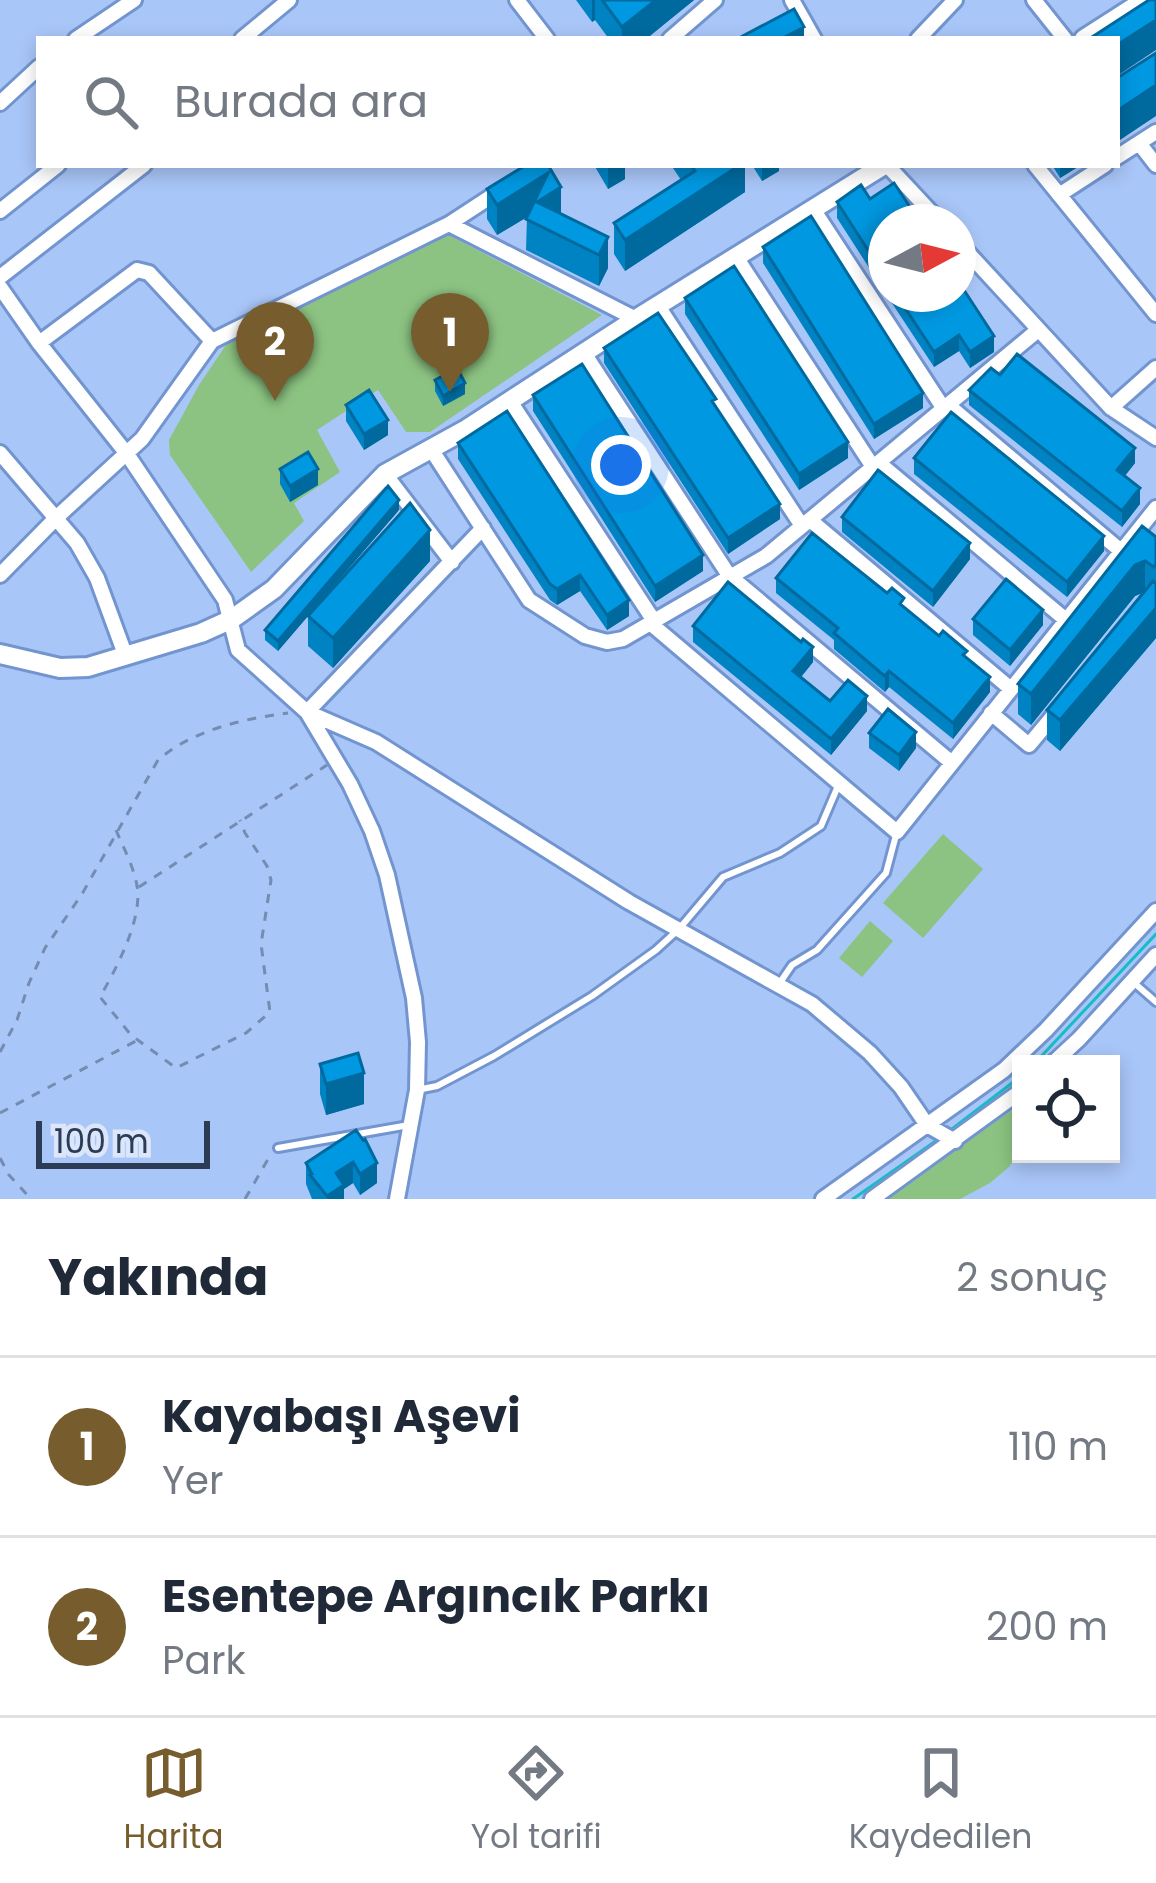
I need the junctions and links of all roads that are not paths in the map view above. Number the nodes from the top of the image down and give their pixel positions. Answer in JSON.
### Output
{"nodes":[{"id":1,"x":134,"y":0,"type":"edge"},
{"id":2,"x":289,"y":0,"type":"edge"},
{"id":3,"x":542,"y":0,"type":"edge"},
{"id":4,"x":715,"y":0,"type":"edge"},
{"id":5,"x":792,"y":0,"type":"edge"},
{"id":6,"x":955,"y":0,"type":"edge"},
{"id":7,"x":1034,"y":0,"type":"edge"},
{"id":8,"x":1145,"y":0,"type":"edge"},
{"id":9,"x":522,"y":6,"type":"edge"},
{"id":10,"x":80,"y":36,"type":"edge"},
{"id":11,"x":246,"y":36,"type":"edge"},
{"id":12,"x":546,"y":36,"type":"edge"},
{"id":13,"x":673,"y":36,"type":"edge"},
{"id":14,"x":812,"y":36,"type":"edge"},
{"id":15,"x":921,"y":36,"type":"edge"},
{"id":16,"x":1063,"y":36,"type":"edge"},
{"id":17,"x":1089,"y":36,"type":"edge"},
{"id":18,"x":36,"y":70,"type":"edge"},
{"id":19,"x":0,"y":103,"type":"edge"},
{"id":20,"x":1156,"y":133,"type":"edge"},
{"id":21,"x":1139,"y":143,"type":"junction"},
{"id":22,"x":1120,"y":156,"type":"edge"},
{"id":23,"x":1156,"y":165,"type":"edge"},
{"id":24,"x":54,"y":168,"type":"edge"},
{"id":25,"x":140,"y":168,"type":"edge"},
{"id":26,"x":880,"y":168,"type":"edge"},
{"id":27,"x":888,"y":168,"type":"edge"},
{"id":28,"x":1037,"y":168,"type":"edge"},
{"id":29,"x":1100,"y":168,"type":"edge"},
{"id":30,"x":522,"y":177,"type":"edge"},
{"id":31,"x":1059,"y":195,"type":"junction"},
{"id":32,"x":923,"y":204,"type":"edge"},
{"id":33,"x":813,"y":209,"type":"junction"},
{"id":34,"x":0,"y":211,"type":"edge"},
{"id":35,"x":449,"y":224,"type":"junction"},
{"id":36,"x":736,"y":257,"type":"junction"},
{"id":37,"x":976,"y":262,"type":"edge"},
{"id":38,"x":0,"y":277,"type":"edge"},
{"id":39,"x":0,"y":287,"type":"edge"},
{"id":40,"x":658,"y":306,"type":"junction"},
{"id":41,"x":1156,"y":314,"type":"edge"},
{"id":42,"x":635,"y":320,"type":"junction"},
{"id":43,"x":1038,"y":330,"type":"junction"},
{"id":44,"x":212,"y":341,"type":"junction"},
{"id":45,"x":39,"y":344,"type":"junction"},
{"id":46,"x":584,"y":353,"type":"junction"},
{"id":47,"x":1156,"y":368,"type":"edge"},
{"id":48,"x":509,"y":401,"type":"junction"},
{"id":49,"x":946,"y":407,"type":"junction"},
{"id":50,"x":1111,"y":408,"type":"junction"},
{"id":51,"x":1156,"y":438,"type":"edge"},
{"id":52,"x":431,"y":449,"type":"junction"},
{"id":53,"x":0,"y":453,"type":"edge"},
{"id":54,"x":127,"y":454,"type":"junction"},
{"id":55,"x":876,"y":465,"type":"junction"},
{"id":56,"x":385,"y":475,"type":"junction"},
{"id":57,"x":1156,"y":508,"type":"edge"},
{"id":58,"x":57,"y":517,"type":"junction"},
{"id":59,"x":806,"y":523,"type":"junction"},
{"id":60,"x":482,"y":528,"type":"junction"},
{"id":61,"x":1121,"y":551,"type":"junction"},
{"id":62,"x":452,"y":562,"type":"junction"},
{"id":63,"x":0,"y":574,"type":"edge"},
{"id":64,"x":730,"y":577,"type":"junction"},
{"id":65,"x":229,"y":620,"type":"junction"},
{"id":66,"x":1066,"y":620,"type":"junction"},
{"id":67,"x":652,"y":622,"type":"junction"},
{"id":68,"x":126,"y":657,"type":"junction"},
{"id":69,"x":3,"y":659,"type":"edge"},
{"id":70,"x":1012,"y":689,"type":"junction"},
{"id":71,"x":1072,"y":692,"type":"edge"},
{"id":72,"x":307,"y":712,"type":"junction"},
{"id":73,"x":991,"y":713,"type":"junction"},
{"id":74,"x":952,"y":763,"type":"junction"},
{"id":75,"x":839,"y":783,"type":"junction"},
{"id":76,"x":897,"y":832,"type":"junction"},
{"id":77,"x":1156,"y":911,"type":"edge"},
{"id":78,"x":679,"y":929,"type":"junction"},
{"id":79,"x":1156,"y":955,"type":"edge"},
{"id":80,"x":1132,"y":981,"type":"junction"},
{"id":81,"x":779,"y":984,"type":"junction"},
{"id":82,"x":1156,"y":1002,"type":"edge"},
{"id":83,"x":1061,"y":1055,"type":"edge"},
{"id":84,"x":417,"y":1090,"type":"junction"},
{"id":85,"x":1012,"y":1098,"type":"edge"},
{"id":86,"x":412,"y":1125,"type":"junction"},
{"id":87,"x":927,"y":1125,"type":"junction"},
{"id":88,"x":955,"y":1141,"type":"junction"},
{"id":89,"x":278,"y":1148,"type":"road end"},
{"id":90,"x":398,"y":1199,"type":"edge"},
{"id":91,"x":823,"y":1199,"type":"edge"},
{"id":92,"x":872,"y":1199,"type":"edge"}],
"edges":[{"from":1,"to":10,"type":"street"},
{"from":2,"to":11,"type":"street"},
{"from":3,"to":9,"type":"street"},
{"from":4,"to":13,"type":"street"},
{"from":5,"to":14,"type":"street"},
{"from":6,"to":15,"type":"street"},
{"from":7,"to":16,"type":"street"},
{"from":8,"to":17,"type":"street"},
{"from":9,"to":12,"type":"street"},
{"from":18,"to":19,"type":"street"},
{"from":20,"to":21,"type":"street"},
{"from":21,"to":22,"type":"street"},
{"from":21,"to":23,"type":"street"},
{"from":24,"to":34,"type":"street"},
{"from":25,"to":38,"type":"street"},
{"from":26,"to":33,"type":"street"},
{"from":27,"to":32,"type":"street"},
{"from":28,"to":31,"type":"street"},
{"from":29,"to":31,"type":"street"},
{"from":30,"to":35,"type":"street"},
{"from":31,"to":41,"type":"street"},
{"from":33,"to":36,"type":"street"},
{"from":33,"to":49,"type":"street"},
{"from":35,"to":42,"type":"street"},
{"from":35,"to":44,"type":"street"},
{"from":36,"to":40,"type":"street"},
{"from":36,"to":55,"type":"street"},
{"from":37,"to":43,"type":"street"},
{"from":39,"to":45,"type":"street"},
{"from":40,"to":42,"type":"street"},
{"from":40,"to":59,"type":"street"},
{"from":42,"to":46,"type":"street"},
{"from":43,"to":49,"type":"street"},
{"from":43,"to":50,"type":"street"},
{"from":44,"to":45,"type":"street"},
{"from":44,"to":54,"type":"street"},
{"from":45,"to":54,"type":"street"},
{"from":46,"to":48,"type":"street"},
{"from":46,"to":64,"type":"street"},
{"from":47,"to":50,"type":"street"},
{"from":48,"to":52,"type":"street"},
{"from":48,"to":67,"type":"street"},
{"from":49,"to":55,"type":"street"},
{"from":49,"to":61,"type":"street"},
{"from":50,"to":51,"type":"street"},
{"from":52,"to":56,"type":"street"},
{"from":52,"to":60,"type":"street"},
{"from":53,"to":58,"type":"street"},
{"from":54,"to":58,"type":"street"},
{"from":54,"to":65,"type":"street"},
{"from":55,"to":59,"type":"street"},
{"from":55,"to":66,"type":"street"},
{"from":56,"to":62,"type":"street"},
{"from":56,"to":65,"type":"street"},
{"from":57,"to":61,"type":"street"},
{"from":58,"to":63,"type":"street"},
{"from":58,"to":68,"type":"street"},
{"from":59,"to":64,"type":"street"},
{"from":59,"to":70,"type":"street"},
{"from":60,"to":62,"type":"street"},
{"from":60,"to":67,"type":"street"},
{"from":61,"to":66,"type":"street"},
{"from":62,"to":72,"type":"street"},
{"from":64,"to":67,"type":"street"},
{"from":64,"to":74,"type":"street"},
{"from":65,"to":68,"type":"street"},
{"from":65,"to":72,"type":"street"},
{"from":66,"to":70,"type":"street"},
{"from":67,"to":75,"type":"street"},
{"from":68,"to":69,"type":"street"},
{"from":70,"to":73,"type":"street"},
{"from":71,"to":73,"type":"street"},
{"from":72,"to":78,"type":"street"},
{"from":72,"to":84,"type":"street"},
{"from":73,"to":74,"type":"street"},
{"from":74,"to":76,"type":"street"},
{"from":75,"to":76,"type":"street"},
{"from":75,"to":78,"type":"lane"},
{"from":76,"to":81,"type":"lane"},
{"from":77,"to":87,"type":"street"},
{"from":78,"to":81,"type":"street"},
{"from":78,"to":84,"type":"lane"},
{"from":79,"to":80,"type":"street"},
{"from":80,"to":82,"type":"lane"},
{"from":80,"to":83,"type":"street"},
{"from":81,"to":87,"type":"street"},
{"from":84,"to":86,"type":"street"},
{"from":85,"to":88,"type":"street"},
{"from":86,"to":89,"type":"lane"},
{"from":86,"to":90,"type":"street"},
{"from":87,"to":88,"type":"street"},
{"from":87,"to":91,"type":"street"},
{"from":88,"to":92,"type":"street"}]}
